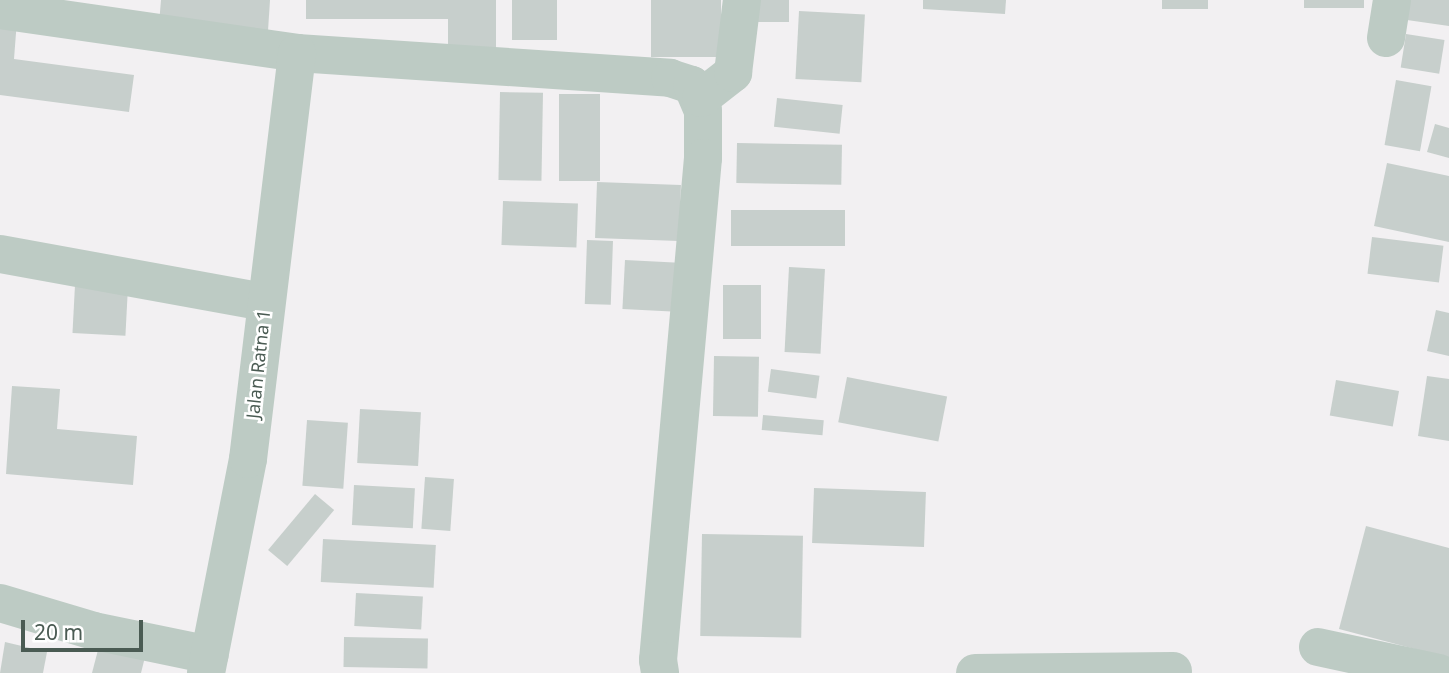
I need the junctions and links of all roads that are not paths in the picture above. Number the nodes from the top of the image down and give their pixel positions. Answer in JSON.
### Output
{"nodes":[{"id":1,"x":742,"y":0,"type":"edge"},
{"id":2,"x":1392,"y":0,"type":"edge"},
{"id":3,"x":0,"y":10,"type":"edge"},
{"id":4,"x":1386,"y":38,"type":"dead end"},
{"id":5,"x":297,"y":52,"type":"junction"},
{"id":6,"x":701,"y":98,"type":"junction"},
{"id":7,"x":0,"y":254,"type":"edge"},
{"id":8,"x":265,"y":302,"type":"junction"},
{"id":9,"x":0,"y":603,"type":"edge"},
{"id":10,"x":1318,"y":647,"type":"dead end"},
{"id":11,"x":208,"y":664,"type":"edge"},
{"id":12,"x":1173,"y":671,"type":"edge"},
{"id":13,"x":660,"y":673,"type":"edge"},
{"id":14,"x":975,"y":673,"type":"edge"},
{"id":15,"x":998,"y":673,"type":"edge"},
{"id":16,"x":1438,"y":673,"type":"edge"}],
"edges":[{"from":1,"to":6,"type":"street"},
{"from":2,"to":4,"type":"street"},
{"from":3,"to":5,"type":"street"},
{"from":5,"to":6,"type":"street"},
{"from":5,"to":8,"type":"street","name":"Jalan Ratna 1"},
{"from":6,"to":13,"type":"street"},
{"from":7,"to":8,"type":"street"},
{"from":8,"to":11,"type":"street","name":"Jalan Ratna 1"},
{"from":9,"to":11,"type":"street"},
{"from":10,"to":16,"type":"street"},
{"from":12,"to":15,"type":"street"},
{"from":14,"to":15,"type":"street"}]}
